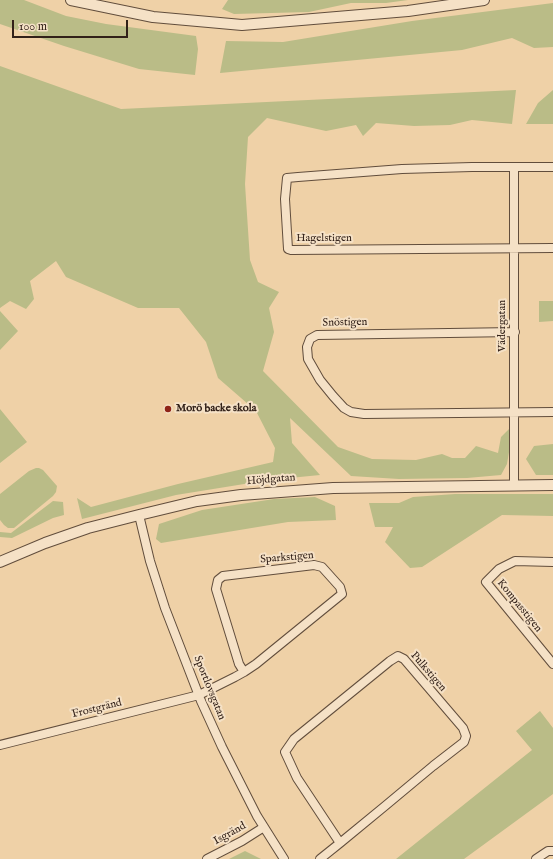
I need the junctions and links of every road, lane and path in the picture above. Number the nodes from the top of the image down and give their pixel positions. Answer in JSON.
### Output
{"nodes":[{"id":1,"x":71,"y":0,"type":"edge"},
{"id":2,"x":484,"y":0,"type":"edge"},
{"id":3,"x":514,"y":167,"type":"junction"},
{"id":4,"x":553,"y":167,"type":"edge"},
{"id":5,"x":553,"y":248,"type":"edge"},
{"id":6,"x":513,"y":249,"type":"junction"},
{"id":7,"x":515,"y":332,"type":"junction"},
{"id":8,"x":553,"y":412,"type":"edge"},
{"id":9,"x":513,"y":413,"type":"junction"},
{"id":10,"x":514,"y":485,"type":"junction"},
{"id":11,"x":553,"y":485,"type":"edge"},
{"id":12,"x":139,"y":515,"type":"junction"},
{"id":13,"x":0,"y":562,"type":"edge"},
{"id":14,"x":553,"y":562,"type":"edge"},
{"id":15,"x":553,"y":664,"type":"edge"},
{"id":16,"x":244,"y":672,"type":"junction"},
{"id":17,"x":199,"y":695,"type":"junction"},
{"id":18,"x":0,"y":745,"type":"edge"},
{"id":19,"x":264,"y":827,"type":"junction"},
{"id":20,"x":340,"y":843,"type":"junction"},
{"id":21,"x":553,"y":851,"type":"edge"},
{"id":22,"x":207,"y":859,"type":"edge"},
{"id":23,"x":284,"y":859,"type":"edge"},
{"id":24,"x":320,"y":859,"type":"edge"},
{"id":25,"x":536,"y":859,"type":"edge"}],
"edges":[{"from":1,"to":2,"type":"street"},
{"from":3,"to":4,"type":"street"},
{"from":3,"to":6,"type":"street","name":"Vädergatan"},
{"from":3,"to":6,"type":"street","name":"Hagelstigen"},
{"from":5,"to":6,"type":"street"},
{"from":6,"to":7,"type":"street","name":"Vädergatan"},
{"from":7,"to":9,"type":"street","name":"Vädergatan"},
{"from":7,"to":9,"type":"street","name":"Snöstigen"},
{"from":8,"to":9,"type":"street","name":"Snöstigen"},
{"from":9,"to":10,"type":"street","name":"Vädergatan"},
{"from":10,"to":11,"type":"street","name":"Höjdgatan"},
{"from":10,"to":12,"type":"street","name":"Höjdgatan"},
{"from":12,"to":13,"type":"street","name":"Höjdgatan"},
{"from":12,"to":17,"type":"street","name":"Sportlovsgatan"},
{"from":14,"to":15,"type":"street","name":"Kompasstigen"},
{"from":16,"to":16,"type":"street","name":"Sparkstigen"},
{"from":16,"to":17,"type":"street","name":"Sparkstigen"},
{"from":17,"to":18,"type":"street","name":"Frostgränd"},
{"from":17,"to":19,"type":"street","name":"Sportlovsgatan"},
{"from":19,"to":22,"type":"street","name":"Isgränd"},
{"from":19,"to":23,"type":"street","name":"Sportlovsgatan"},
{"from":20,"to":20,"type":"street","name":"Pulkstigen"},
{"from":20,"to":24,"type":"street","name":"Pulkstigen"},
{"from":21,"to":25,"type":"street"}]}
